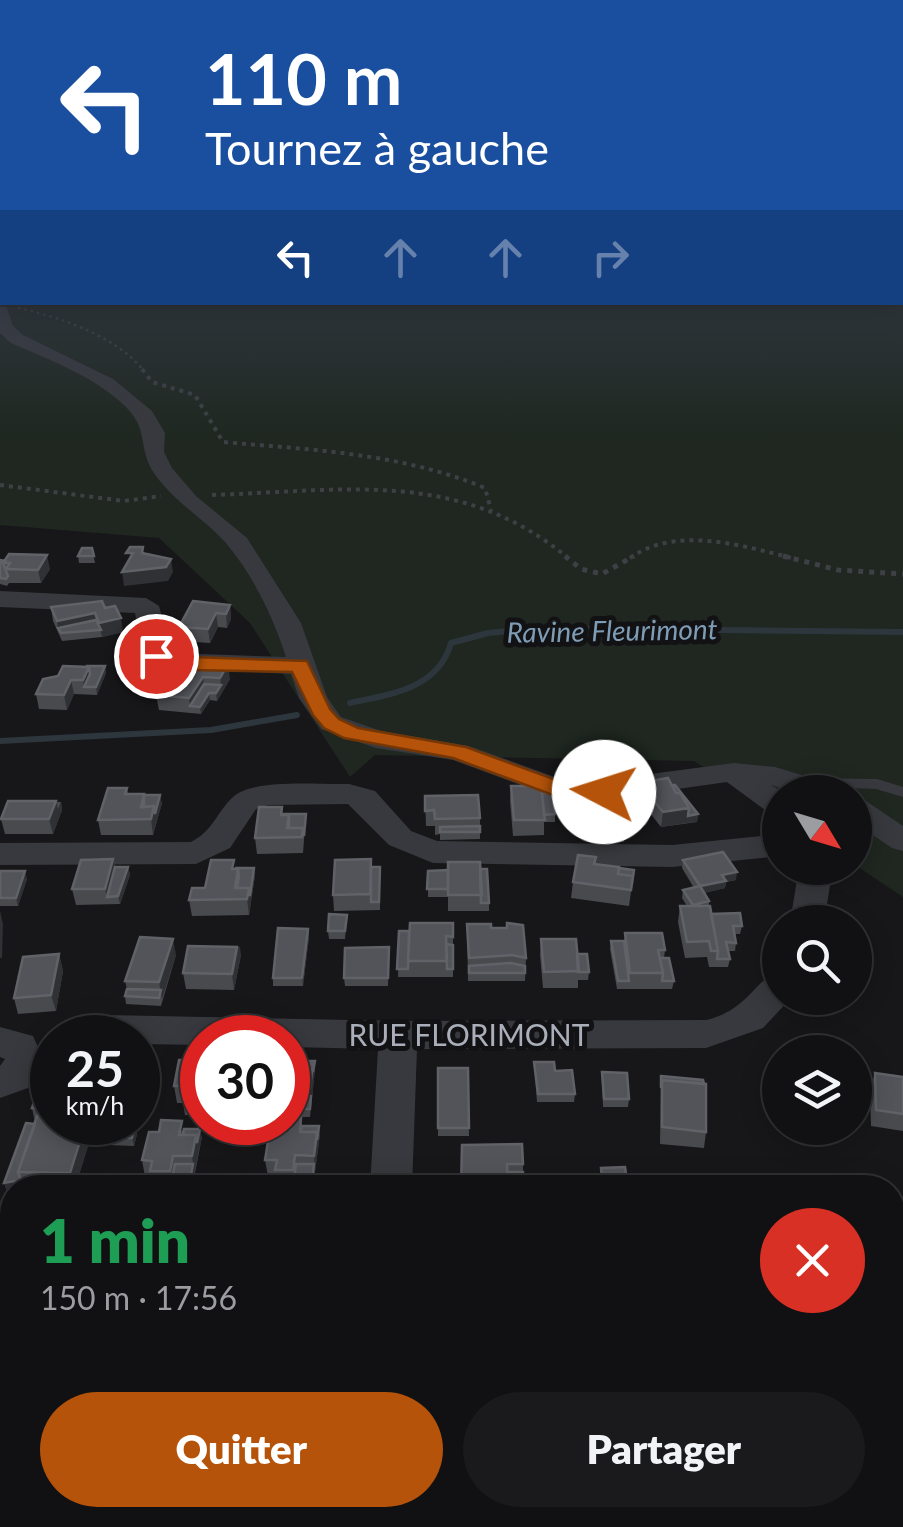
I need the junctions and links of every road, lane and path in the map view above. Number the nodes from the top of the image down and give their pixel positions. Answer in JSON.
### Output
{"nodes":[{"id":1,"x":9,"y":308,"type":"edge"},
{"id":2,"x":0,"y":485,"type":"edge"},
{"id":3,"x":182,"y":494,"type":"junction"},
{"id":4,"x":491,"y":510,"type":"junction"},
{"id":5,"x":903,"y":574,"type":"edge"},
{"id":6,"x":0,"y":599,"type":"edge"},
{"id":7,"x":300,"y":666,"type":"junction"},
{"id":8,"x":762,"y":781,"type":"edge"},
{"id":9,"x":872,"y":785,"type":"edge"},
{"id":10,"x":903,"y":792,"type":"edge"},
{"id":11,"x":872,"y":820,"type":"edge"},
{"id":12,"x":903,"y":841,"type":"edge"},
{"id":13,"x":762,"y":848,"type":"edge"},
{"id":14,"x":0,"y":854,"type":"edge"},
{"id":15,"x":762,"y":1007,"type":"edge"},
{"id":16,"x":160,"y":1030,"type":"edge"},
{"id":17,"x":398,"y":1035,"type":"junction"},
{"id":18,"x":392,"y":1175,"type":"edge"}],
"edges":[{"from":1,"to":3,"type":"street"},
{"from":1,"to":4,"type":"path"},
{"from":2,"to":3,"type":"path"},
{"from":3,"to":4,"type":"path"},
{"from":3,"to":7,"type":"street"},
{"from":4,"to":5,"type":"path"},
{"from":6,"to":7,"type":"street"},
{"from":7,"to":8,"type":"street"},
{"from":9,"to":10,"type":"lane"},
{"from":11,"to":12,"type":"street"},
{"from":13,"to":14,"type":"street"},
{"from":15,"to":17,"type":"street","name":"RUE FLORIMONT"},
{"from":16,"to":17,"type":"street","name":"RUE FLORIMONT"},
{"from":17,"to":18,"type":"street"}]}
